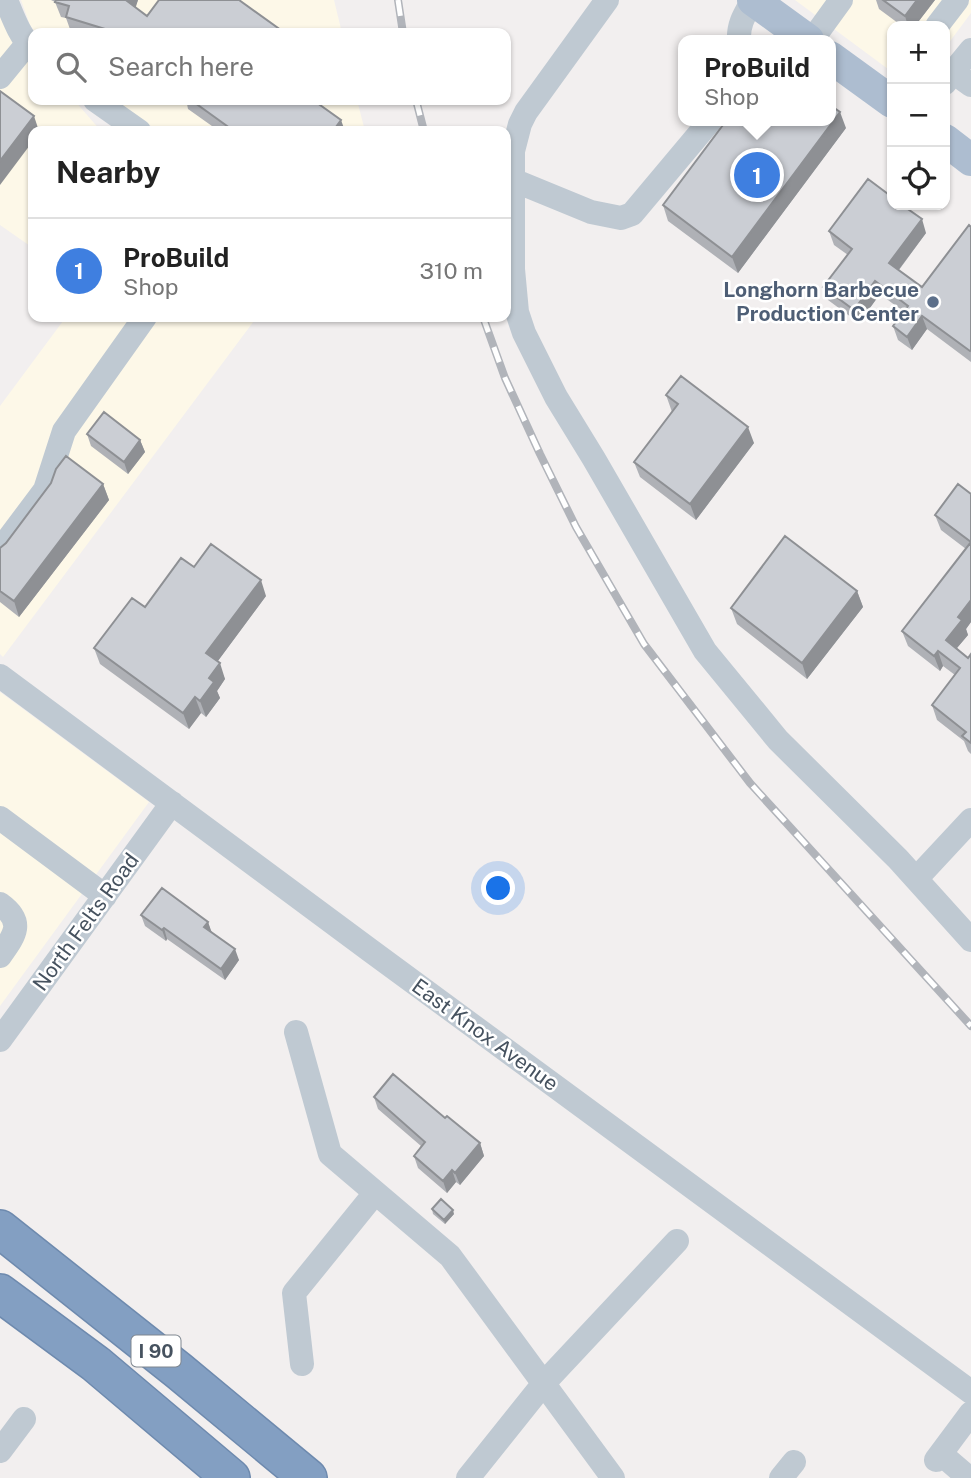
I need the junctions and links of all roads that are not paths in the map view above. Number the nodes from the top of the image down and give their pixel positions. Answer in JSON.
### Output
{"nodes":[{"id":1,"x":6,"y":0,"type":"edge"},
{"id":2,"x":607,"y":0,"type":"edge"},
{"id":3,"x":841,"y":0,"type":"edge"},
{"id":4,"x":957,"y":0,"type":"edge"},
{"id":5,"x":762,"y":3,"type":"edge"},
{"id":6,"x":941,"y":21,"type":"edge"},
{"id":7,"x":739,"y":35,"type":"edge"},
{"id":8,"x":804,"y":35,"type":"edge"},
{"id":9,"x":814,"y":35,"type":"edge"},
{"id":10,"x":28,"y":44,"type":"edge"},
{"id":11,"x":28,"y":49,"type":"edge"},
{"id":12,"x":971,"y":50,"type":"edge"},
{"id":13,"x":836,"y":60,"type":"edge"},
{"id":14,"x":0,"y":77,"type":"edge"},
{"id":15,"x":956,"y":80,"type":"edge"},
{"id":16,"x":887,"y":93,"type":"edge"},
{"id":17,"x":101,"y":105,"type":"edge"},
{"id":18,"x":132,"y":126,"type":"edge"},
{"id":19,"x":706,"y":126,"type":"edge"},
{"id":20,"x":950,"y":144,"type":"edge"},
{"id":21,"x":971,"y":160,"type":"edge"},
{"id":22,"x":513,"y":180,"type":"junction"},
{"id":23,"x":141,"y":322,"type":"edge"},
{"id":24,"x":0,"y":550,"type":"edge"},
{"id":25,"x":0,"y":676,"type":"edge"},
{"id":26,"x":172,"y":803,"type":"junction"},
{"id":27,"x":0,"y":818,"type":"edge"},
{"id":28,"x":971,"y":820,"type":"edge"},
{"id":29,"x":916,"y":879,"type":"junction"},
{"id":30,"x":105,"y":896,"type":"junction"},
{"id":31,"x":0,"y":904,"type":"edge"},
{"id":32,"x":971,"y":940,"type":"edge"},
{"id":33,"x":0,"y":956,"type":"edge"},
{"id":34,"x":296,"y":1032,"type":"dead end"},
{"id":35,"x":0,"y":1040,"type":"edge"},
{"id":36,"x":375,"y":1193,"type":"junction"},
{"id":37,"x":0,"y":1228,"type":"edge"},
{"id":38,"x":677,"y":1241,"type":"dead end"},
{"id":39,"x":0,"y":1293,"type":"edge"},
{"id":40,"x":302,"y":1364,"type":"dead end"},
{"id":41,"x":544,"y":1383,"type":"junction"},
{"id":42,"x":971,"y":1392,"type":"edge"},
{"id":43,"x":971,"y":1413,"type":"edge"},
{"id":44,"x":24,"y":1419,"type":"dead end"},
{"id":45,"x":0,"y":1451,"type":"edge"},
{"id":46,"x":231,"y":1478,"type":"edge"},
{"id":47,"x":308,"y":1478,"type":"edge"},
{"id":48,"x":468,"y":1478,"type":"edge"},
{"id":49,"x":613,"y":1478,"type":"edge"},
{"id":50,"x":969,"y":1478,"type":"edge"}],
"edges":[{"from":1,"to":10,"type":"street"},
{"from":2,"to":22,"type":"street"},
{"from":3,"to":9,"type":"street"},
{"from":4,"to":6,"type":"street"},
{"from":5,"to":7,"type":"street"},
{"from":5,"to":8,"type":"main road"},
{"from":11,"to":14,"type":"street"},
{"from":12,"to":15,"type":"street"},
{"from":13,"to":16,"type":"main road"},
{"from":17,"to":18,"type":"street"},
{"from":19,"to":22,"type":"street"},
{"from":20,"to":21,"type":"main road"},
{"from":22,"to":29,"type":"street"},
{"from":23,"to":24,"type":"street"},
{"from":25,"to":26,"type":"street","name":"East Knox Avenue"},
{"from":26,"to":30,"type":"street","name":"North Felts Road"},
{"from":26,"to":42,"type":"street","name":"East Knox Avenue"},
{"from":27,"to":30,"type":"street"},
{"from":28,"to":29,"type":"street"},
{"from":29,"to":32,"type":"street"},
{"from":30,"to":35,"type":"street","name":"North Felts Road"},
{"from":31,"to":33,"type":"street"},
{"from":34,"to":36,"type":"street"},
{"from":36,"to":40,"type":"street"},
{"from":36,"to":41,"type":"street"},
{"from":37,"to":47,"type":"highway","number":"I 90"},
{"from":38,"to":41,"type":"street"},
{"from":39,"to":46,"type":"highway","number":"I 90"},
{"from":41,"to":48,"type":"street"},
{"from":41,"to":49,"type":"street"},
{"from":43,"to":50,"type":"street"},
{"from":44,"to":45,"type":"street"}]}
